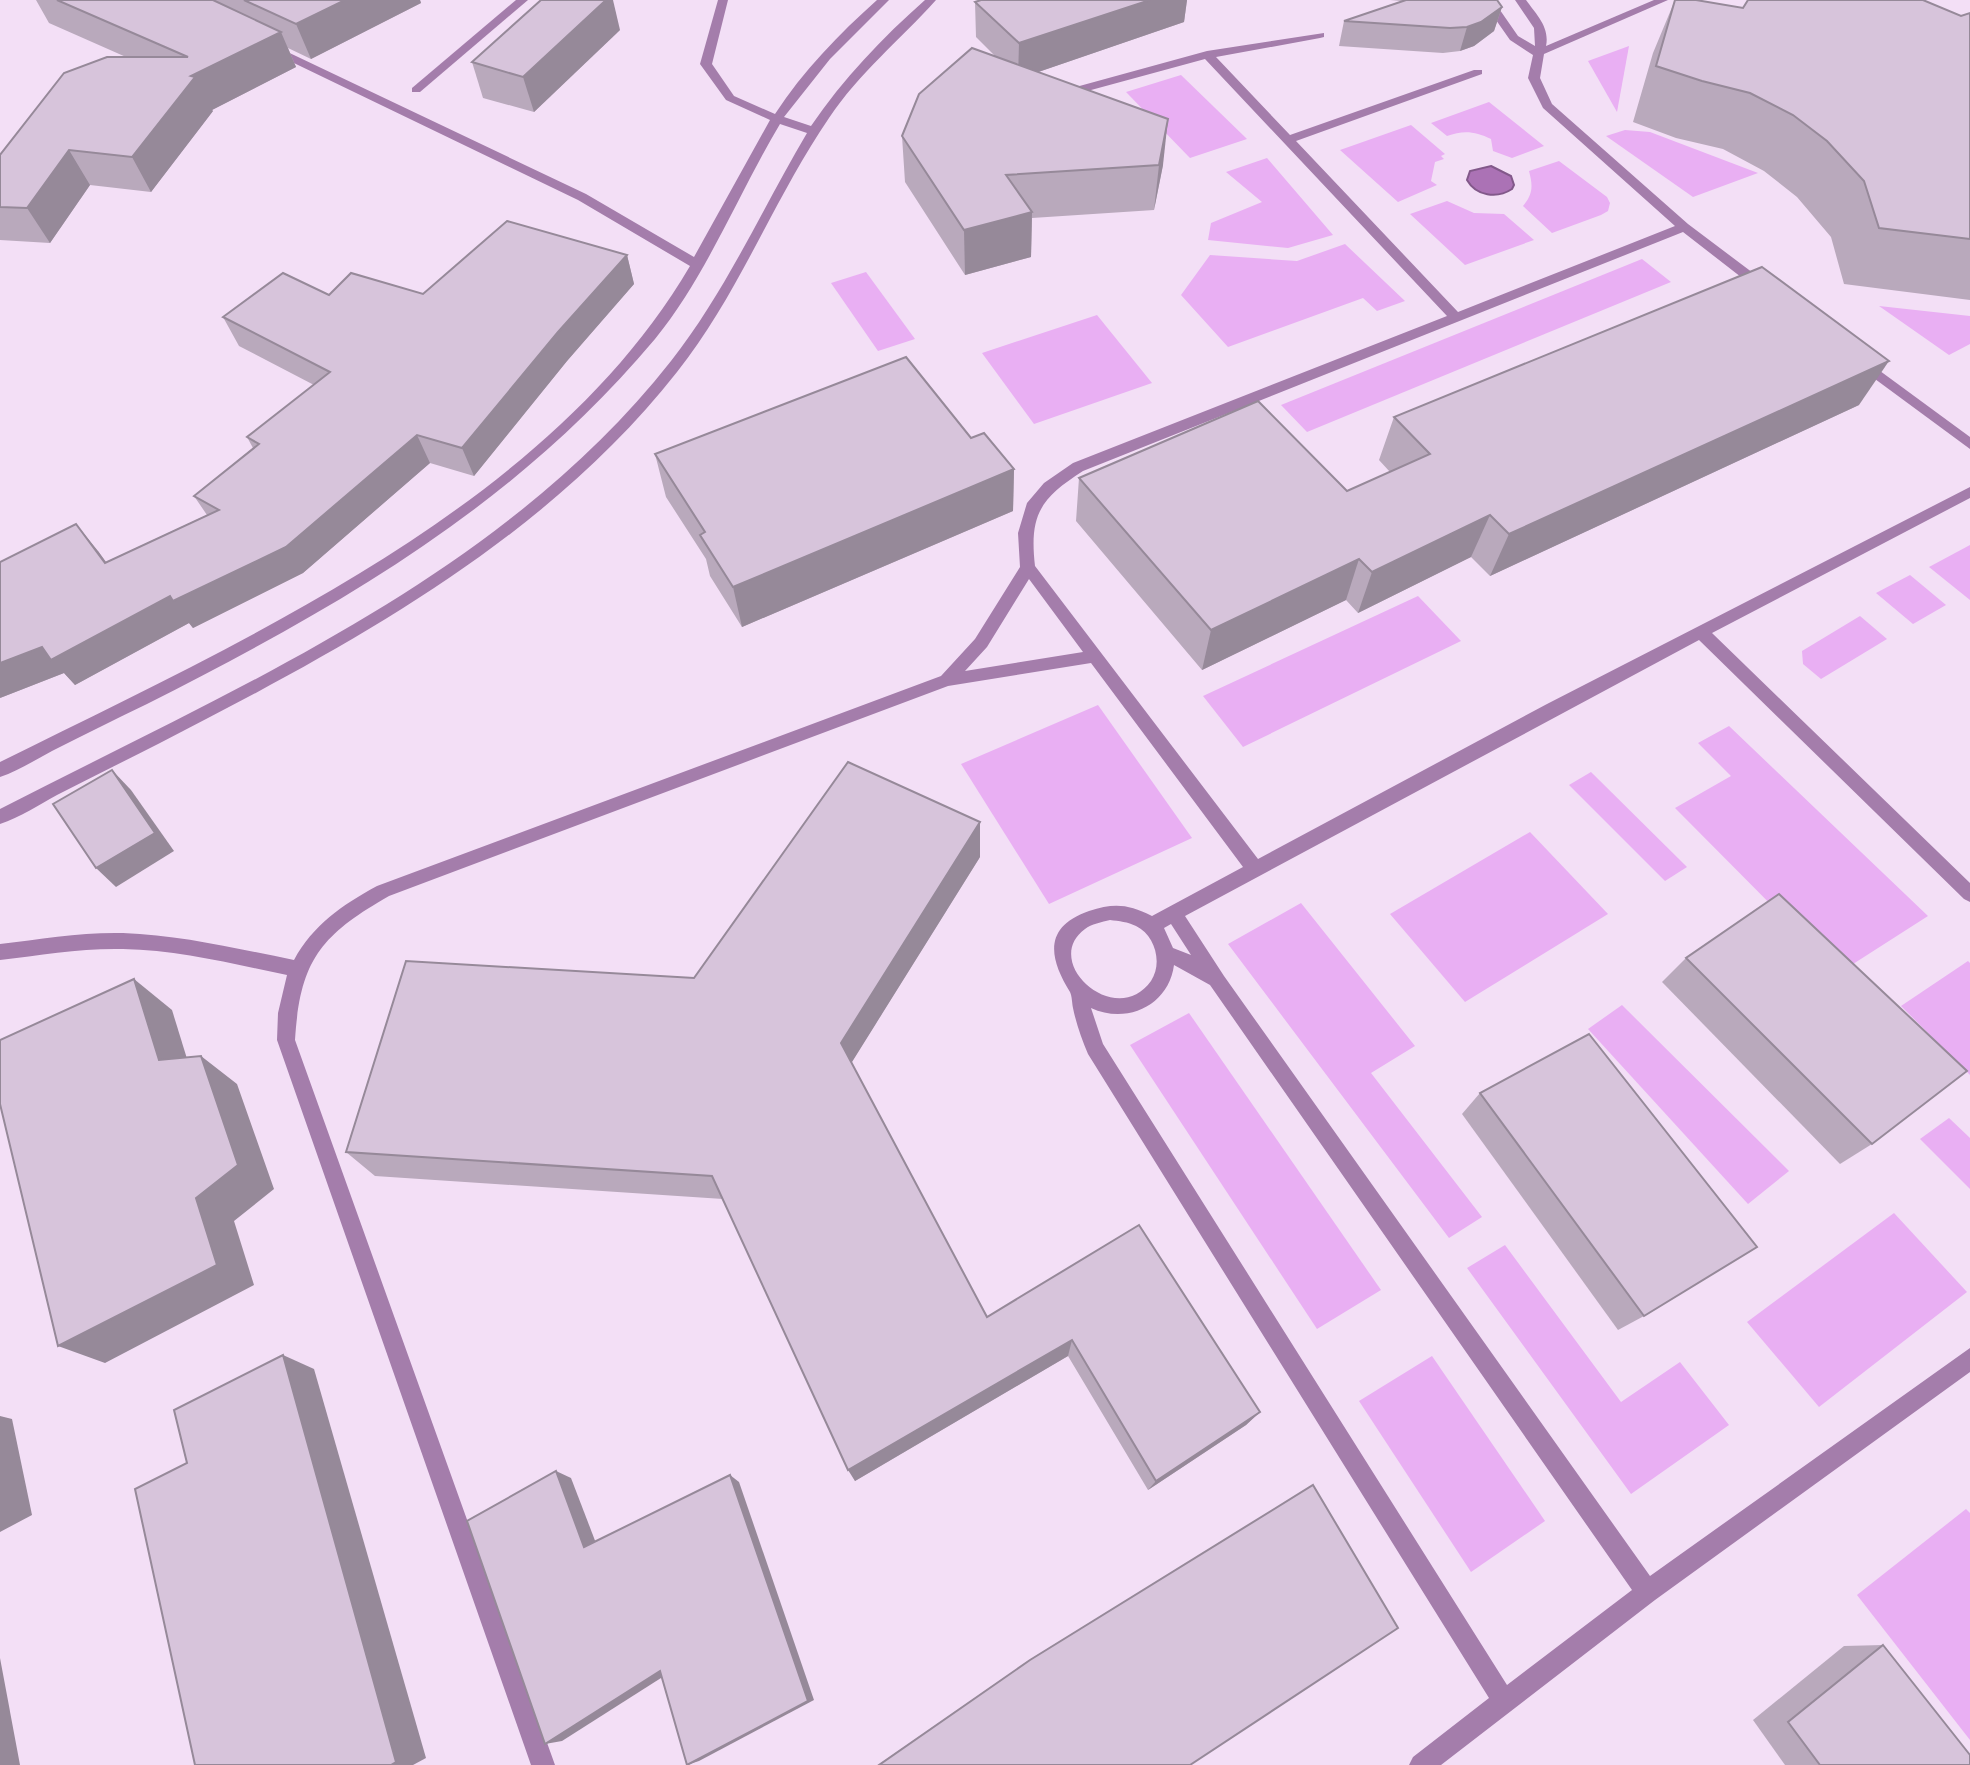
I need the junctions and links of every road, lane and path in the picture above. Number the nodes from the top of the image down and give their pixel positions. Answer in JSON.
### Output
{"nodes":[{"id":1,"x":523,"y":0,"type":"edge"},
{"id":2,"x":723,"y":0,"type":"edge"},
{"id":3,"x":884,"y":0,"type":"edge"},
{"id":4,"x":931,"y":0,"type":"edge"},
{"id":5,"x":1487,"y":0,"type":"edge"},
{"id":6,"x":1520,"y":0,"type":"edge"},
{"id":7,"x":1663,"y":0,"type":"edge"},
{"id":8,"x":1320,"y":34,"type":"dead end"},
{"id":9,"x":267,"y":46,"type":"edge"},
{"id":10,"x":1538,"y":53,"type":"junction"},
{"id":11,"x":1207,"y":54,"type":"junction"},
{"id":12,"x":1478,"y":72,"type":"dead end"},
{"id":13,"x":416,"y":90,"type":"dead end"},
{"id":14,"x":1048,"y":100,"type":"edge"},
{"id":15,"x":776,"y":119,"type":"junction"},
{"id":16,"x":814,"y":131,"type":"junction"},
{"id":17,"x":1288,"y":140,"type":"junction"},
{"id":18,"x":1684,"y":227,"type":"junction"},
{"id":19,"x":696,"y":264,"type":"junction"},
{"id":20,"x":1773,"y":295,"type":"edge"},
{"id":21,"x":1457,"y":319,"type":"junction"},
{"id":22,"x":1850,"y":354,"type":"edge"},
{"id":23,"x":1970,"y":444,"type":"edge"},
{"id":24,"x":1970,"y":492,"type":"edge"},
{"id":25,"x":1028,"y":567,"type":"junction"},
{"id":26,"x":1702,"y":633,"type":"junction"},
{"id":27,"x":1095,"y":656,"type":"junction"},
{"id":28,"x":947,"y":680,"type":"junction"},
{"id":29,"x":0,"y":770,"type":"edge"},
{"id":30,"x":0,"y":817,"type":"edge"},
{"id":31,"x":1255,"y":869,"type":"junction"},
{"id":32,"x":1970,"y":894,"type":"edge"},
{"id":33,"x":1174,"y":914,"type":"junction"},
{"id":34,"x":1150,"y":926,"type":"junction"},
{"id":35,"x":0,"y":952,"type":"edge"},
{"id":36,"x":1166,"y":954,"type":"junction"},
{"id":37,"x":298,"y":968,"type":"junction"},
{"id":38,"x":1217,"y":982,"type":"junction"},
{"id":39,"x":1080,"y":993,"type":"junction"},
{"id":40,"x":1970,"y":1359,"type":"edge"},
{"id":41,"x":1647,"y":1592,"type":"junction"},
{"id":42,"x":1505,"y":1703,"type":"junction"},
{"id":43,"x":543,"y":1765,"type":"edge"},
{"id":44,"x":1421,"y":1765,"type":"edge"}],
"edges":[{"from":1,"to":13,"type":"street"},
{"from":2,"to":15,"type":"street"},
{"from":3,"to":15,"type":"street"},
{"from":4,"to":16,"type":"street"},
{"from":5,"to":10,"type":"street"},
{"from":6,"to":10,"type":"street"},
{"from":7,"to":10,"type":"street"},
{"from":8,"to":11,"type":"street"},
{"from":9,"to":19,"type":"street"},
{"from":10,"to":18,"type":"street"},
{"from":11,"to":14,"type":"street"},
{"from":11,"to":17,"type":"street"},
{"from":12,"to":17,"type":"street"},
{"from":15,"to":16,"type":"street"},
{"from":15,"to":19,"type":"street"},
{"from":16,"to":30,"type":"street"},
{"from":17,"to":21,"type":"street"},
{"from":18,"to":20,"type":"street"},
{"from":18,"to":21,"type":"street"},
{"from":19,"to":29,"type":"street"},
{"from":21,"to":25,"type":"street"},
{"from":22,"to":23,"type":"street"},
{"from":24,"to":26,"type":"street"},
{"from":25,"to":27,"type":"street"},
{"from":25,"to":28,"type":"street"},
{"from":26,"to":31,"type":"street"},
{"from":26,"to":32,"type":"street"},
{"from":27,"to":28,"type":"street"},
{"from":27,"to":31,"type":"street"},
{"from":28,"to":37,"type":"street"},
{"from":31,"to":33,"type":"street"},
{"from":33,"to":34,"type":"street"},
{"from":33,"to":38,"type":"street"},
{"from":34,"to":36,"type":"street"},
{"from":34,"to":39,"type":"street"},
{"from":35,"to":37,"type":"street"},
{"from":36,"to":38,"type":"street"},
{"from":36,"to":39,"type":"street"},
{"from":37,"to":43,"type":"street"},
{"from":38,"to":41,"type":"street"},
{"from":39,"to":42,"type":"street"},
{"from":40,"to":41,"type":"street"},
{"from":41,"to":42,"type":"street"},
{"from":42,"to":44,"type":"street"}]}
